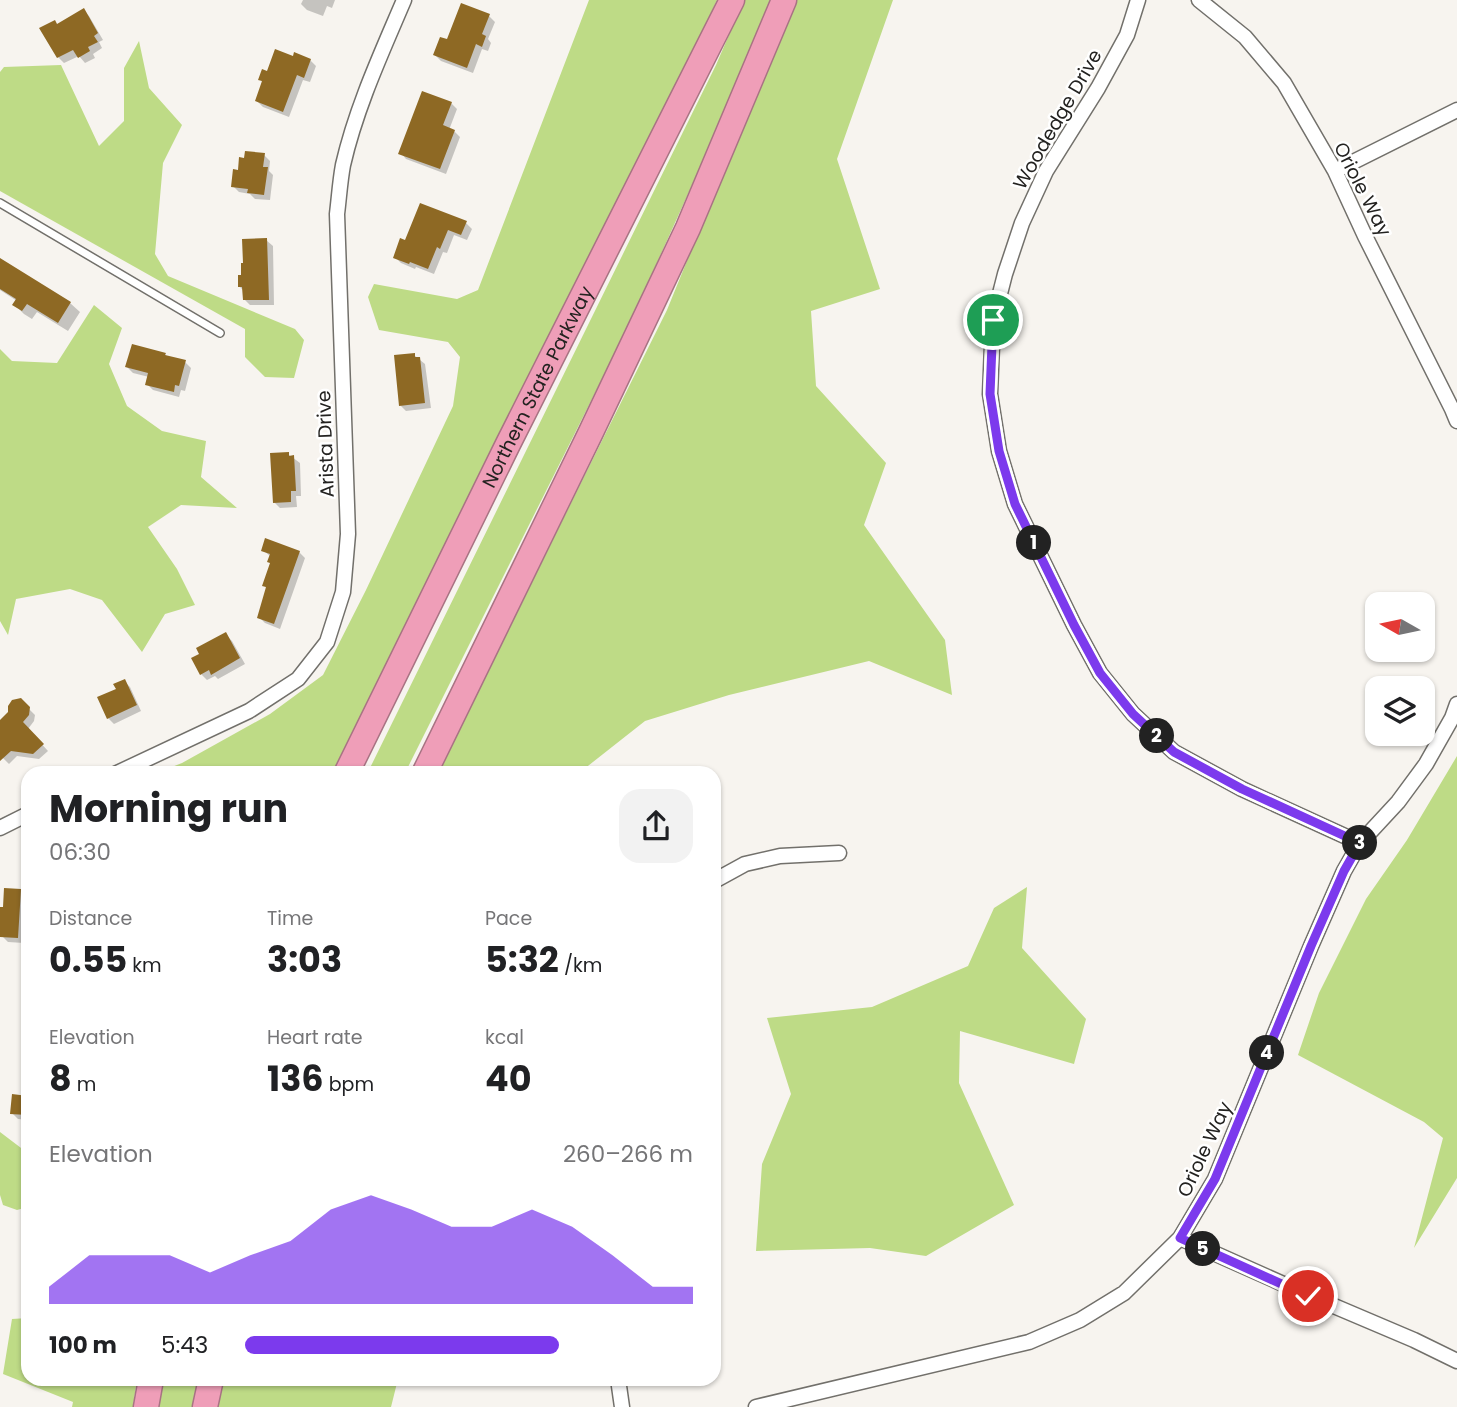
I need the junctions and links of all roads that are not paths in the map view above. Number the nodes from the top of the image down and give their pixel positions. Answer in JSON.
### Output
{"nodes":[{"id":1,"x":404,"y":0,"type":"edge"},
{"id":2,"x":732,"y":0,"type":"edge"},
{"id":3,"x":784,"y":0,"type":"edge"},
{"id":4,"x":1138,"y":0,"type":"edge"},
{"id":5,"x":1199,"y":0,"type":"edge"},
{"id":6,"x":1457,"y":110,"type":"edge"},
{"id":7,"x":1335,"y":171,"type":"junction"},
{"id":8,"x":0,"y":203,"type":"edge"},
{"id":9,"x":220,"y":332,"type":"dead end"},
{"id":10,"x":1457,"y":421,"type":"edge"},
{"id":11,"x":1457,"y":704,"type":"edge"},
{"id":12,"x":132,"y":766,"type":"edge"},
{"id":13,"x":350,"y":766,"type":"edge"},
{"id":14,"x":428,"y":766,"type":"edge"},
{"id":15,"x":21,"y":818,"type":"edge"},
{"id":16,"x":0,"y":828,"type":"edge"},
{"id":17,"x":1360,"y":843,"type":"junction"},
{"id":18,"x":839,"y":853,"type":"dead end"},
{"id":19,"x":721,"y":877,"type":"edge"},
{"id":20,"x":1180,"y":1238,"type":"junction"},
{"id":21,"x":1457,"y":1361,"type":"edge"},
{"id":22,"x":150,"y":1386,"type":"edge"},
{"id":23,"x":210,"y":1386,"type":"edge"},
{"id":24,"x":619,"y":1386,"type":"edge"},
{"id":25,"x":146,"y":1407,"type":"edge"},
{"id":26,"x":205,"y":1407,"type":"edge"},
{"id":27,"x":622,"y":1407,"type":"edge"},
{"id":28,"x":756,"y":1407,"type":"edge"}],
"edges":[{"from":1,"to":12,"type":"street","name":"Arista Drive"},
{"from":2,"to":13,"type":"highway","name":"Northern State Parkway"},
{"from":3,"to":14,"type":"highway"},
{"from":4,"to":17,"type":"street","name":"Woodedge Drive"},
{"from":5,"to":7,"type":"street","name":"Oriole Way"},
{"from":6,"to":7,"type":"street"},
{"from":7,"to":10,"type":"street","name":"Oriole Way"},
{"from":8,"to":9,"type":"lane"},
{"from":11,"to":17,"type":"street","name":"Oriole Way"},
{"from":15,"to":16,"type":"street"},
{"from":17,"to":20,"type":"street","name":"Oriole Way"},
{"from":18,"to":19,"type":"street"},
{"from":20,"to":21,"type":"street"},
{"from":20,"to":28,"type":"street","name":"Oriole Way"},
{"from":22,"to":25,"type":"highway"},
{"from":23,"to":26,"type":"highway"},
{"from":24,"to":27,"type":"street"}]}
